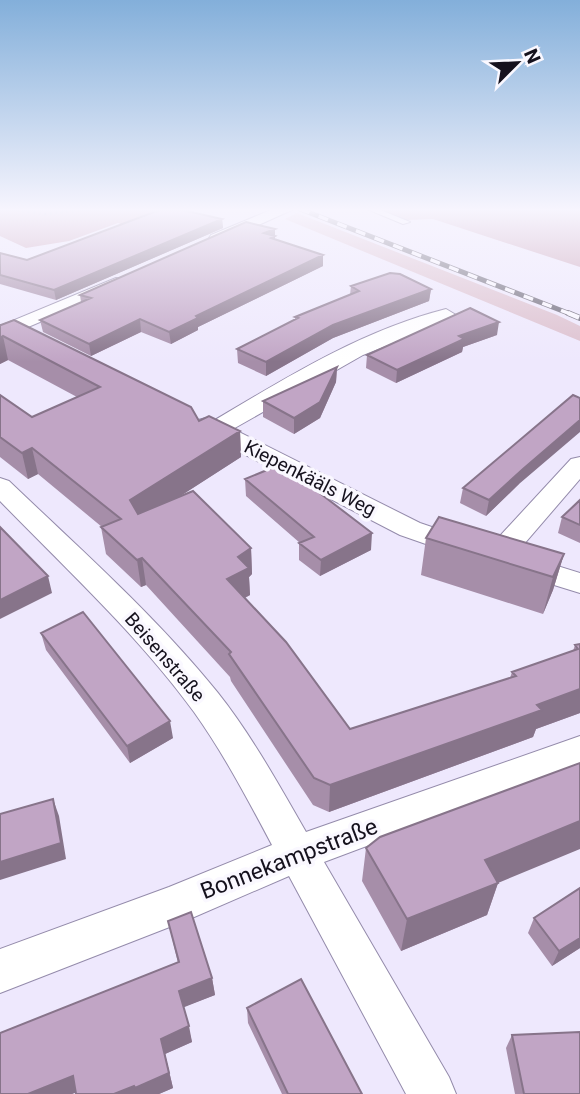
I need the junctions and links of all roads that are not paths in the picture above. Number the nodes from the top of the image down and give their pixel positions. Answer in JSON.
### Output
{"nodes":[{"id":1,"x":133,"y":275,"type":"edge"},
{"id":2,"x":446,"y":315,"type":"dead end"},
{"id":3,"x":4,"y":328,"type":"edge"},
{"id":4,"x":37,"y":340,"type":"edge"},
{"id":5,"x":179,"y":412,"type":"edge"},
{"id":6,"x":215,"y":430,"type":"junction"},
{"id":7,"x":580,"y":464,"type":"edge"},
{"id":8,"x":0,"y":486,"type":"edge"},
{"id":9,"x":496,"y":558,"type":"junction"},
{"id":10,"x":580,"y":583,"type":"edge"},
{"id":11,"x":580,"y":751,"type":"edge"},
{"id":12,"x":296,"y":854,"type":"junction"},
{"id":13,"x":0,"y":971,"type":"edge"},
{"id":14,"x":432,"y":1094,"type":"edge"}],
"edges":[{"from":1,"to":3,"type":"street"},
{"from":2,"to":6,"type":"street"},
{"from":3,"to":4,"type":"street"},
{"from":5,"to":6,"type":"street","name":"Kiepenkääls Weg"},
{"from":6,"to":9,"type":"street","name":"Kiepenkääls Weg"},
{"from":7,"to":9,"type":"street"},
{"from":8,"to":12,"type":"street","name":"Beisenstraße"},
{"from":9,"to":10,"type":"street","name":"Kiepenkääls Weg"},
{"from":11,"to":12,"type":"street","name":"Bonnekampstraße"},
{"from":12,"to":13,"type":"street","name":"Bonnekampstraße"},
{"from":12,"to":14,"type":"street","name":"Beisenstraße"}]}
